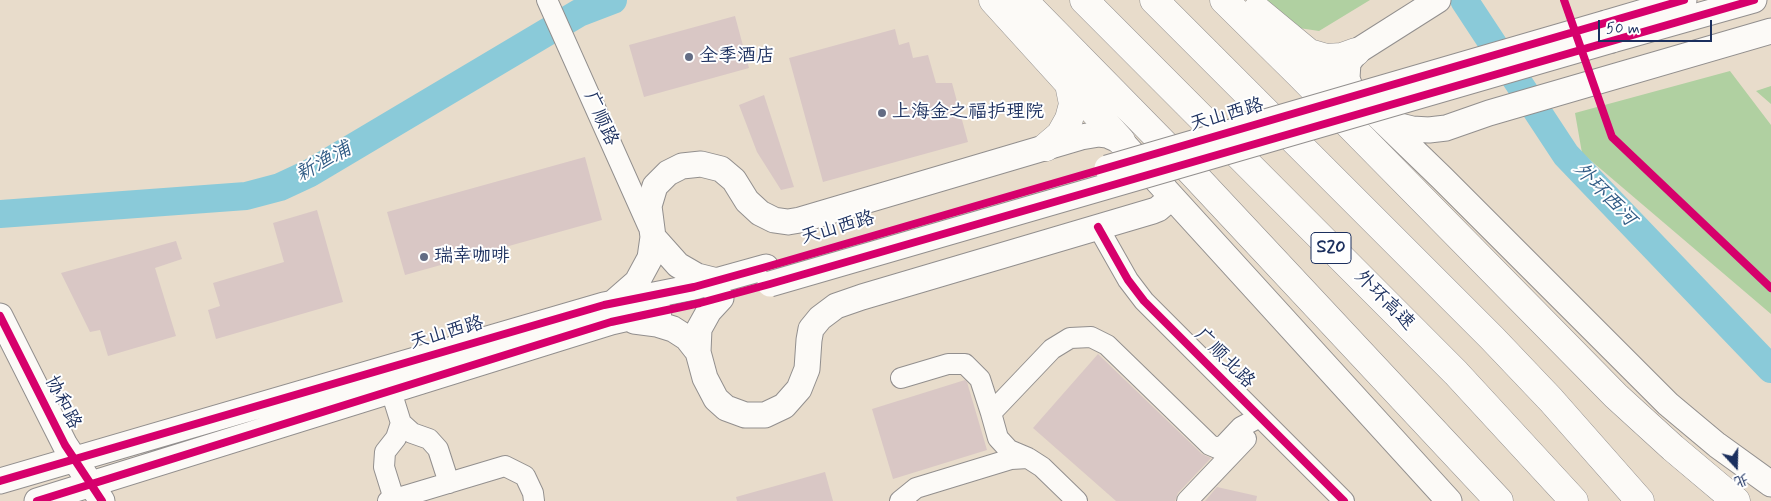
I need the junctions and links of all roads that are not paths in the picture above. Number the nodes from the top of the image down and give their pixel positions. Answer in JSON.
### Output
{"nodes":[{"id":1,"x":993,"y":0,"type":"edge"},
{"id":2,"x":1023,"y":0,"type":"edge"},
{"id":3,"x":1084,"y":0,"type":"edge"},
{"id":4,"x":1154,"y":0,"type":"edge"},
{"id":5,"x":1224,"y":0,"type":"edge"},
{"id":6,"x":1244,"y":0,"type":"edge"},
{"id":7,"x":1638,"y":0,"type":"edge"},
{"id":8,"x":1684,"y":0,"type":"edge"},
{"id":9,"x":1754,"y":0,"type":"edge"},
{"id":10,"x":1436,"y":1,"type":"edge"},
{"id":11,"x":550,"y":6,"type":"edge"},
{"id":12,"x":1613,"y":27,"type":"junction"},
{"id":13,"x":1771,"y":31,"type":"edge"},
{"id":14,"x":1356,"y":52,"type":"junction"},
{"id":15,"x":1309,"y":53,"type":"junction"},
{"id":16,"x":1069,"y":84,"type":"junction"},
{"id":17,"x":1351,"y":90,"type":"junction"},
{"id":18,"x":1377,"y":116,"type":"junction"},
{"id":19,"x":1446,"y":128,"type":"junction"},
{"id":20,"x":1121,"y":141,"type":"junction"},
{"id":21,"x":1046,"y":147,"type":"junction"},
{"id":22,"x":1442,"y":178,"type":"junction"},
{"id":23,"x":1165,"y":189,"type":"junction"},
{"id":24,"x":1153,"y":211,"type":"junction"},
{"id":25,"x":1193,"y":220,"type":"junction"},
{"id":26,"x":1098,"y":227,"type":"junction"},
{"id":27,"x":653,"y":237,"type":"junction"},
{"id":28,"x":719,"y":289,"type":"junction"},
{"id":29,"x":616,"y":311,"type":"junction"},
{"id":30,"x":0,"y":316,"type":"edge"},
{"id":31,"x":698,"y":352,"type":"junction"},
{"id":32,"x":900,"y":378,"type":"dead end"},
{"id":33,"x":391,"y":390,"type":"junction"},
{"id":34,"x":991,"y":413,"type":"junction"},
{"id":35,"x":1260,"y":417,"type":"junction"},
{"id":36,"x":401,"y":423,"type":"junction"},
{"id":37,"x":1028,"y":458,"type":"junction"},
{"id":38,"x":73,"y":459,"type":"junction"},
{"id":39,"x":0,"y":481,"type":"edge"},
{"id":40,"x":449,"y":483,"type":"junction"},
{"id":41,"x":1771,"y":484,"type":"edge"},
{"id":42,"x":96,"y":493,"type":"edge"},
{"id":43,"x":391,"y":500,"type":"edge"},
{"id":44,"x":37,"y":501,"type":"edge"},
{"id":45,"x":534,"y":501,"type":"edge"},
{"id":46,"x":900,"y":501,"type":"edge"},
{"id":47,"x":1077,"y":501,"type":"edge"},
{"id":48,"x":1187,"y":501,"type":"edge"},
{"id":49,"x":1344,"y":501,"type":"edge"},
{"id":50,"x":1449,"y":501,"type":"edge"},
{"id":51,"x":1499,"y":501,"type":"edge"},
{"id":52,"x":1574,"y":501,"type":"edge"},
{"id":53,"x":1640,"y":501,"type":"edge"},
{"id":54,"x":1736,"y":501,"type":"edge"}],
"edges":[{"from":1,"to":16,"type":"highway"},
{"from":2,"to":51,"type":"highway"},
{"from":3,"to":52,"type":"highway","name":"外环高速","number":"S20"},
{"from":4,"to":53,"type":"highway","number":"S20"},
{"from":5,"to":54,"type":"highway"},
{"from":6,"to":15,"type":"highway"},
{"from":7,"to":12,"type":"main road"},
{"from":8,"to":12,"type":"main road","name":"天山西路"},
{"from":9,"to":12,"type":"main road","name":"天山西路"},
{"from":10,"to":14,"type":"main road"},
{"from":11,"to":27,"type":"street","name":"广顺路"},
{"from":12,"to":28,"type":"main road","name":"天山西路","bridge":true},
{"from":13,"to":19,"type":"main road"},
{"from":14,"to":15,"type":"highway"},
{"from":14,"to":17,"type":"main road"},
{"from":15,"to":17,"type":"highway"},
{"from":16,"to":20,"type":"highway"},
{"from":16,"to":21,"type":"highway"},
{"from":17,"to":18,"type":"main road"},
{"from":18,"to":19,"type":"main road"},
{"from":18,"to":22,"type":"main road"},
{"from":19,"to":22,"type":"main road"},
{"from":20,"to":21,"type":"main road"},
{"from":20,"to":23,"type":"main road"},
{"from":21,"to":27,"type":"main road"},
{"from":22,"to":41,"type":"main road"},
{"from":23,"to":24,"type":"main road"},
{"from":23,"to":25,"type":"main road"},
{"from":24,"to":25,"type":"main road"},
{"from":24,"to":26,"type":"main road"},
{"from":25,"to":50,"type":"main road"},
{"from":26,"to":31,"type":"main road"},
{"from":26,"to":35,"type":"street","name":"广顺北路"},
{"from":27,"to":28,"type":"main road"},
{"from":27,"to":29,"type":"main road"},
{"from":28,"to":29,"type":"main road","name":"天山西路"},
{"from":28,"to":31,"type":"main road"},
{"from":29,"to":31,"type":"main road"},
{"from":29,"to":33,"type":"main road","name":"天山西路"},
{"from":29,"to":38,"type":"main road","name":"天山西路"},
{"from":30,"to":38,"type":"main road","name":"协和路"},
{"from":32,"to":34,"type":"street"},
{"from":33,"to":36,"type":"street"},
{"from":33,"to":42,"type":"main road","name":"天山西路"},
{"from":34,"to":35,"type":"street"},
{"from":34,"to":37,"type":"street"},
{"from":35,"to":48,"type":"street"},
{"from":35,"to":49,"type":"street","name":"广顺北路"},
{"from":36,"to":40,"type":"street"},
{"from":36,"to":43,"type":"street"},
{"from":37,"to":46,"type":"street"},
{"from":37,"to":47,"type":"street"},
{"from":38,"to":39,"type":"main road","name":"天山西路"},
{"from":38,"to":42,"type":"main road","name":"协和路"},
{"from":40,"to":43,"type":"street"},
{"from":40,"to":45,"type":"street"},
{"from":42,"to":44,"type":"main road","name":"天山西路"}]}
